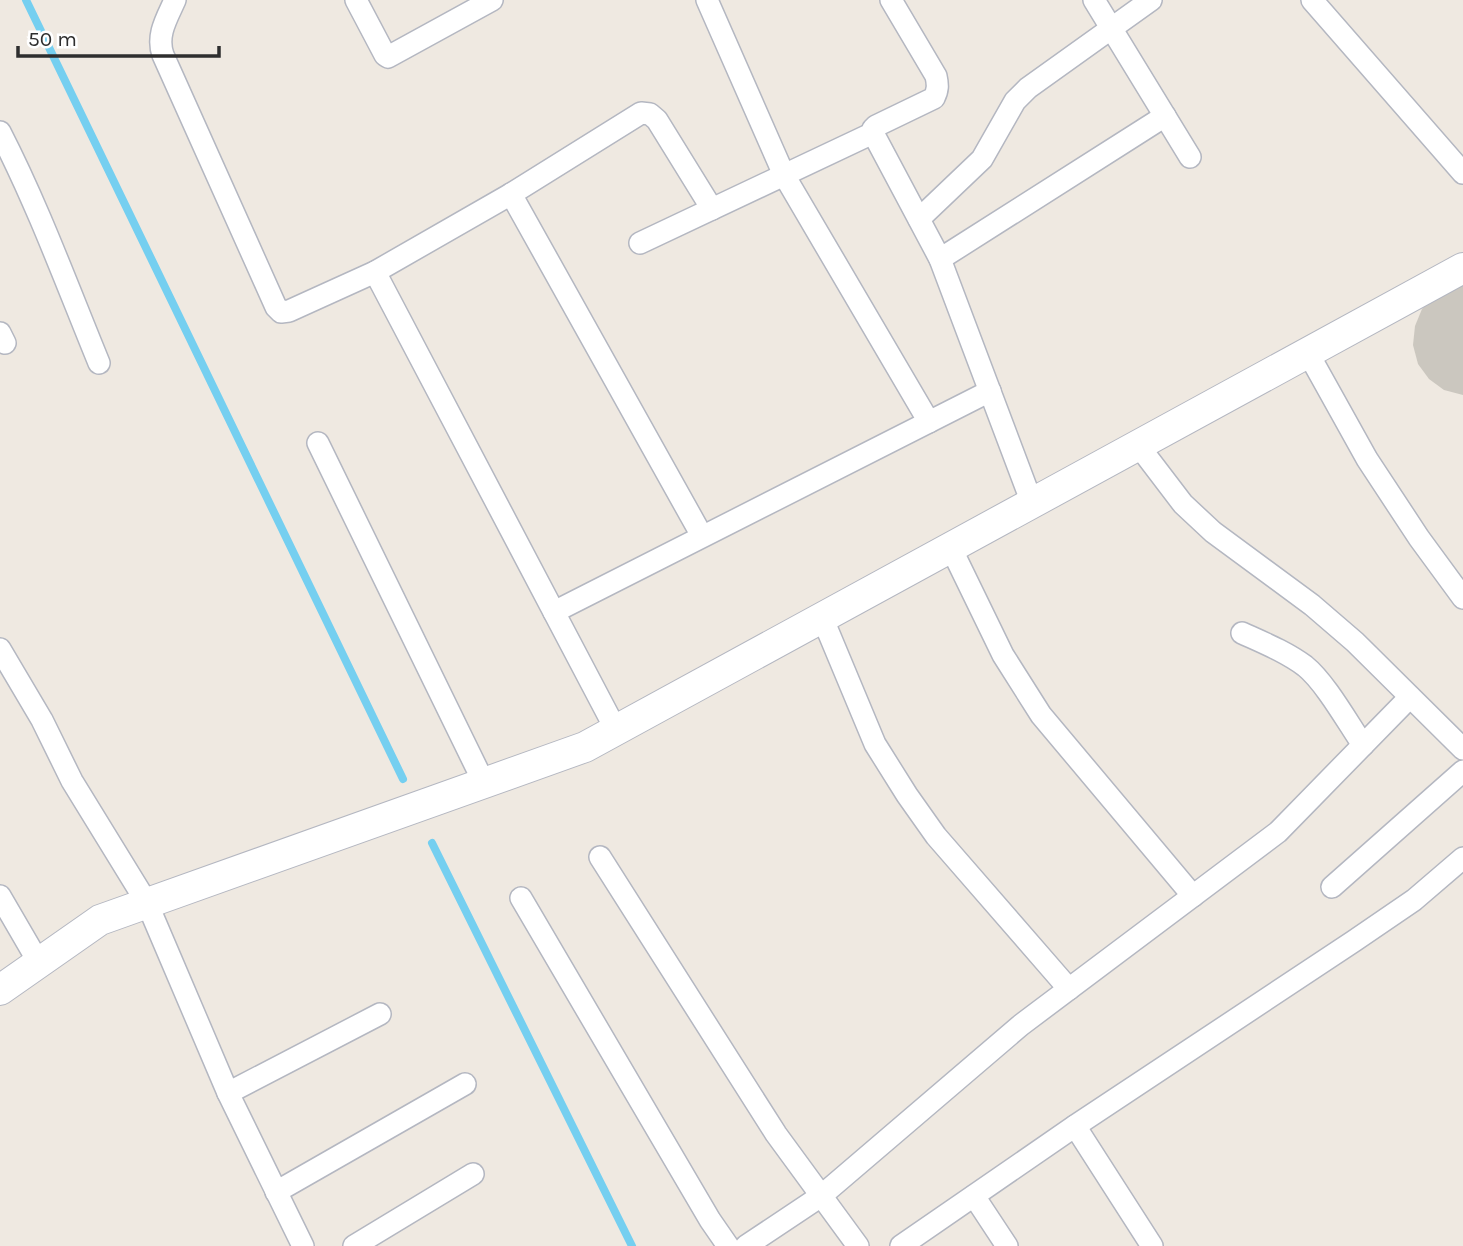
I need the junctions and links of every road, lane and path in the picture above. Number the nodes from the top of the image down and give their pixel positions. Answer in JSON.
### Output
{"nodes":[{"id":1,"x":175,"y":0,"type":"edge"},
{"id":2,"x":356,"y":0,"type":"edge"},
{"id":3,"x":492,"y":0,"type":"edge"},
{"id":4,"x":706,"y":0,"type":"edge"},
{"id":5,"x":891,"y":0,"type":"edge"},
{"id":6,"x":1094,"y":0,"type":"edge"},
{"id":7,"x":1151,"y":0,"type":"edge"},
{"id":8,"x":1312,"y":0,"type":"edge"},
{"id":9,"x":1112,"y":27,"type":"junction"},
{"id":10,"x":1165,"y":116,"type":"junction"},
{"id":11,"x":0,"y":132,"type":"edge"},
{"id":12,"x":873,"y":133,"type":"junction"},
{"id":13,"x":1190,"y":157,"type":"dead end"},
{"id":14,"x":1463,"y":173,"type":"edge"},
{"id":15,"x":784,"y":175,"type":"junction"},
{"id":16,"x":511,"y":194,"type":"junction"},
{"id":17,"x":712,"y":209,"type":"junction"},
{"id":18,"x":919,"y":219,"type":"junction"},
{"id":19,"x":640,"y":243,"type":"dead end"},
{"id":20,"x":940,"y":259,"type":"junction"},
{"id":21,"x":1463,"y":268,"type":"edge"},
{"id":22,"x":375,"y":272,"type":"junction"},
{"id":23,"x":1308,"y":353,"type":"junction"},
{"id":24,"x":99,"y":363,"type":"dead end"},
{"id":25,"x":990,"y":391,"type":"junction"},
{"id":26,"x":929,"y":422,"type":"junction"},
{"id":27,"x":318,"y":443,"type":"dead end"},
{"id":28,"x":1138,"y":445,"type":"junction"},
{"id":29,"x":1032,"y":503,"type":"junction"},
{"id":30,"x":702,"y":536,"type":"junction"},
{"id":31,"x":951,"y":548,"type":"junction"},
{"id":32,"x":1463,"y":598,"type":"edge"},
{"id":33,"x":554,"y":612,"type":"junction"},
{"id":34,"x":822,"y":617,"type":"junction"},
{"id":35,"x":1242,"y":633,"type":"dead end"},
{"id":36,"x":0,"y":649,"type":"edge"},
{"id":37,"x":1410,"y":697,"type":"junction"},
{"id":38,"x":616,"y":730,"type":"junction"},
{"id":39,"x":1363,"y":745,"type":"junction"},
{"id":40,"x":1463,"y":749,"type":"edge"},
{"id":41,"x":1463,"y":771,"type":"edge"},
{"id":42,"x":484,"y":783,"type":"junction"},
{"id":43,"x":600,"y":857,"type":"dead end"},
{"id":44,"x":1463,"y":858,"type":"edge"},
{"id":45,"x":1332,"y":887,"type":"dead end"},
{"id":46,"x":0,"y":896,"type":"edge"},
{"id":47,"x":1193,"y":896,"type":"junction"},
{"id":48,"x":521,"y":898,"type":"dead end"},
{"id":49,"x":147,"y":903,"type":"junction"},
{"id":50,"x":39,"y":963,"type":"junction"},
{"id":51,"x":1069,"y":989,"type":"junction"},
{"id":52,"x":0,"y":990,"type":"edge"},
{"id":53,"x":380,"y":1014,"type":"dead end"},
{"id":54,"x":465,"y":1084,"type":"dead end"},
{"id":55,"x":228,"y":1093,"type":"junction"},
{"id":56,"x":1075,"y":1126,"type":"junction"},
{"id":57,"x":473,"y":1174,"type":"dead end"},
{"id":58,"x":275,"y":1192,"type":"junction"},
{"id":59,"x":821,"y":1196,"type":"junction"},
{"id":60,"x":974,"y":1196,"type":"junction"},
{"id":61,"x":303,"y":1246,"type":"edge"},
{"id":62,"x":354,"y":1246,"type":"edge"},
{"id":63,"x":728,"y":1246,"type":"edge"},
{"id":64,"x":746,"y":1246,"type":"edge"},
{"id":65,"x":858,"y":1246,"type":"edge"},
{"id":66,"x":901,"y":1246,"type":"edge"},
{"id":67,"x":1007,"y":1246,"type":"edge"},
{"id":68,"x":1152,"y":1246,"type":"edge"}],
"edges":[{"from":1,"to":22,"type":"street"},
{"from":2,"to":3,"type":"street"},
{"from":4,"to":15,"type":"street"},
{"from":5,"to":12,"type":"street"},
{"from":6,"to":9,"type":"street"},
{"from":7,"to":9,"type":"street"},
{"from":8,"to":14,"type":"street"},
{"from":9,"to":10,"type":"street"},
{"from":9,"to":18,"type":"street"},
{"from":10,"to":13,"type":"street"},
{"from":10,"to":20,"type":"street"},
{"from":11,"to":24,"type":"street"},
{"from":12,"to":15,"type":"street"},
{"from":12,"to":18,"type":"street"},
{"from":15,"to":17,"type":"street"},
{"from":15,"to":26,"type":"street"},
{"from":16,"to":17,"type":"street"},
{"from":16,"to":22,"type":"street"},
{"from":16,"to":30,"type":"street"},
{"from":17,"to":19,"type":"street"},
{"from":18,"to":20,"type":"street"},
{"from":20,"to":25,"type":"street"},
{"from":21,"to":23,"type":"street"},
{"from":22,"to":33,"type":"street"},
{"from":23,"to":28,"type":"street"},
{"from":23,"to":32,"type":"street"},
{"from":25,"to":26,"type":"street"},
{"from":25,"to":29,"type":"street"},
{"from":26,"to":30,"type":"street"},
{"from":27,"to":42,"type":"street"},
{"from":28,"to":29,"type":"street"},
{"from":28,"to":37,"type":"street"},
{"from":29,"to":31,"type":"street"},
{"from":30,"to":33,"type":"street"},
{"from":31,"to":34,"type":"street"},
{"from":31,"to":47,"type":"street"},
{"from":33,"to":38,"type":"street"},
{"from":34,"to":38,"type":"street"},
{"from":34,"to":51,"type":"street"},
{"from":35,"to":39,"type":"street"},
{"from":36,"to":49,"type":"street"},
{"from":37,"to":39,"type":"street"},
{"from":37,"to":40,"type":"street"},
{"from":38,"to":42,"type":"street"},
{"from":39,"to":47,"type":"street"},
{"from":41,"to":45,"type":"street"},
{"from":42,"to":49,"type":"street"},
{"from":43,"to":59,"type":"street"},
{"from":44,"to":56,"type":"street"},
{"from":46,"to":50,"type":"street"},
{"from":47,"to":51,"type":"street"},
{"from":48,"to":63,"type":"street"},
{"from":49,"to":50,"type":"street"},
{"from":49,"to":55,"type":"street"},
{"from":50,"to":52,"type":"street"},
{"from":51,"to":59,"type":"street"},
{"from":53,"to":55,"type":"street"},
{"from":54,"to":58,"type":"street"},
{"from":55,"to":58,"type":"street"},
{"from":56,"to":60,"type":"street"},
{"from":56,"to":68,"type":"street"},
{"from":57,"to":62,"type":"street"},
{"from":58,"to":61,"type":"street"},
{"from":59,"to":64,"type":"street"},
{"from":59,"to":65,"type":"street"},
{"from":60,"to":66,"type":"street"},
{"from":60,"to":67,"type":"street"}]}
